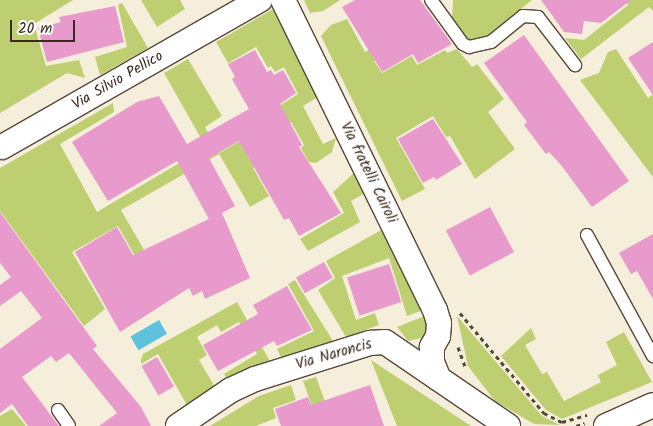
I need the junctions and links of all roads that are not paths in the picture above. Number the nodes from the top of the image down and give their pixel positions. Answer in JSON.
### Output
{"nodes":[{"id":1,"x":260,"y":0,"type":"edge"},
{"id":2,"x":283,"y":0,"type":"edge"},
{"id":3,"x":431,"y":0,"type":"edge"},
{"id":4,"x":574,"y":64,"type":"dead end"},
{"id":5,"x":2,"y":147,"type":"dead end"},
{"id":6,"x":587,"y":235,"type":"dead end"},
{"id":7,"x":395,"y":347,"type":"junction"},
{"id":8,"x":432,"y":347,"type":"junction"},
{"id":9,"x":653,"y":356,"type":"edge"},
{"id":10,"x":439,"y":379,"type":"junction"},
{"id":11,"x":653,"y":405,"type":"edge"},
{"id":12,"x":58,"y":410,"type":"dead end"},
{"id":13,"x":600,"y":419,"type":"edge"},
{"id":14,"x":69,"y":426,"type":"edge"},
{"id":15,"x":178,"y":426,"type":"edge"},
{"id":16,"x":508,"y":426,"type":"edge"}],
"edges":[{"from":1,"to":5,"type":"street","name":"Via Silvio Pellico"},
{"from":2,"to":8,"type":"street","name":"Via fratelli Cairoli"},
{"from":3,"to":4,"type":"lane"},
{"from":6,"to":9,"type":"lane"},
{"from":7,"to":8,"type":"street"},
{"from":7,"to":10,"type":"street","name":"Via Naroncis"},
{"from":7,"to":15,"type":"street","name":"Via Naroncis"},
{"from":8,"to":10,"type":"street","name":"Via fratelli Cairoli"},
{"from":10,"to":16,"type":"street","name":"Via Naroncis"},
{"from":11,"to":13,"type":"street"},
{"from":12,"to":14,"type":"lane"}]}
